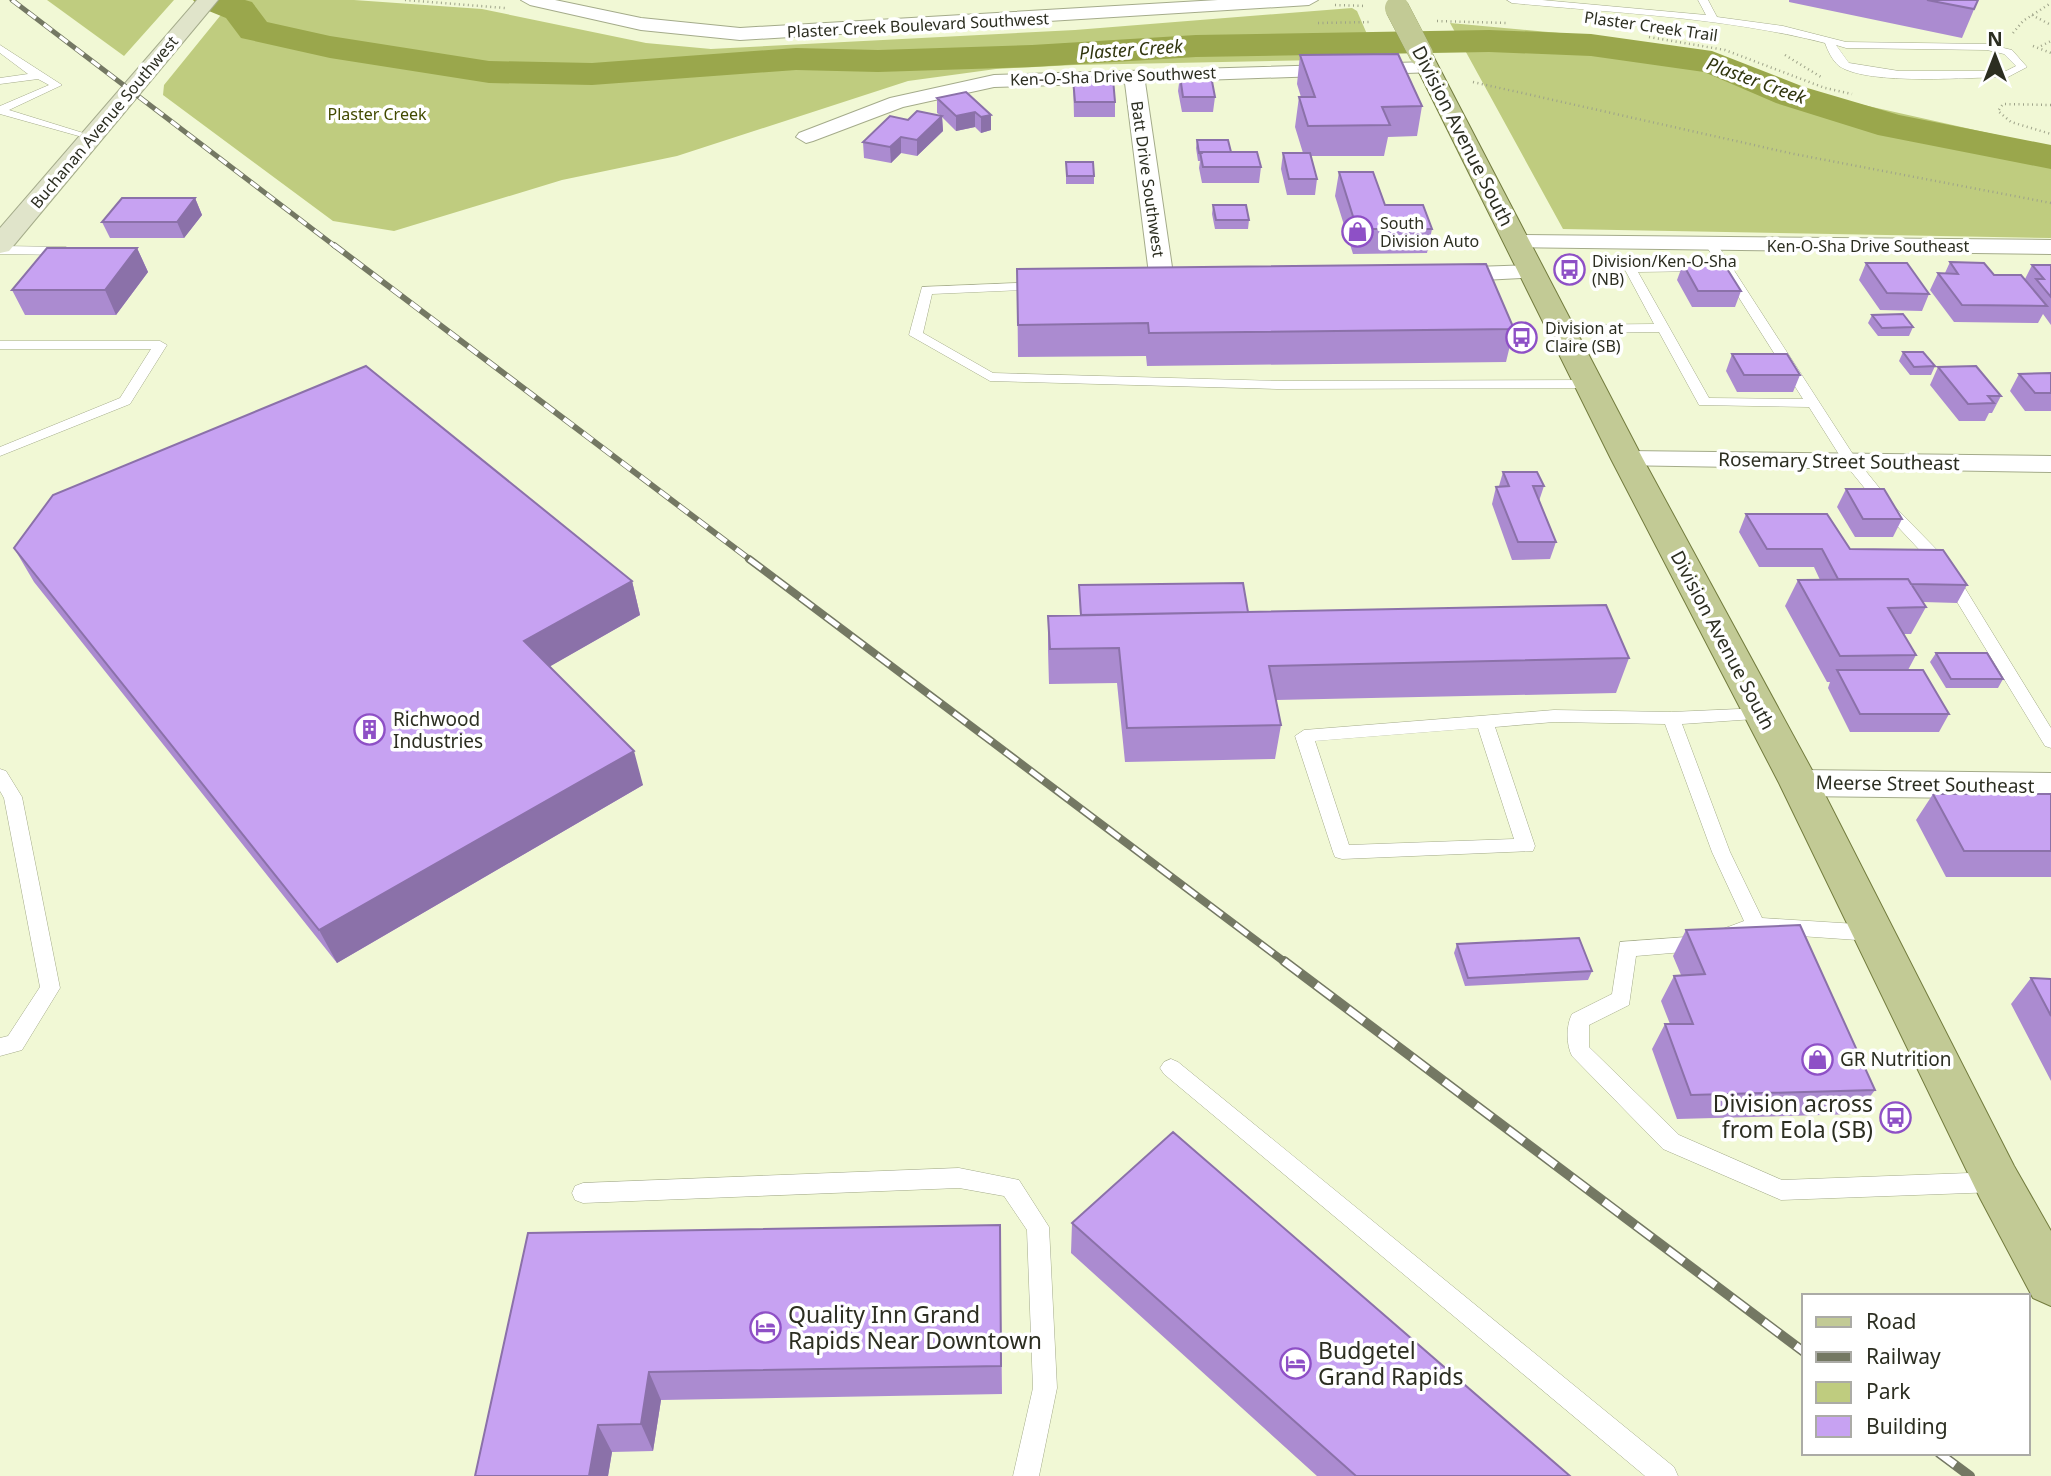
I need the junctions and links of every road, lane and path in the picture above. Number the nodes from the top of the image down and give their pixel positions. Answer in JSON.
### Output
{"nodes":[{"id":1,"x":530,"y":0,"type":"edge"},
{"id":2,"x":1309,"y":0,"type":"edge"},
{"id":3,"x":1512,"y":0,"type":"edge"},
{"id":4,"x":1703,"y":0,"type":"edge"},
{"id":5,"x":206,"y":2,"type":"edge"},
{"id":6,"x":2050,"y":2,"type":"edge"},
{"id":7,"x":1396,"y":4,"type":"edge"},
{"id":8,"x":2032,"y":15,"type":"junction"},
{"id":9,"x":1713,"y":19,"type":"junction"},
{"id":10,"x":1376,"y":22,"type":"dead end"},
{"id":11,"x":1313,"y":23,"type":"dead end"},
{"id":12,"x":1509,"y":23,"type":"dead end"},
{"id":13,"x":2051,"y":25,"type":"edge"},
{"id":14,"x":1639,"y":35,"type":"dead end"},
{"id":15,"x":2009,"y":37,"type":"dead end"},
{"id":16,"x":2051,"y":41,"type":"edge"},
{"id":17,"x":1830,"y":43,"type":"junction"},
{"id":18,"x":2040,"y":47,"type":"dead end"},
{"id":19,"x":0,"y":48,"type":"edge"},
{"id":20,"x":1425,"y":48,"type":"junction"},
{"id":21,"x":1777,"y":48,"type":"dead end"},
{"id":22,"x":1133,"y":75,"type":"junction"},
{"id":23,"x":40,"y":76,"type":"junction"},
{"id":24,"x":1830,"y":80,"type":"dead end"},
{"id":25,"x":0,"y":81,"type":"edge"},
{"id":26,"x":1473,"y":82,"type":"dead end"},
{"id":27,"x":1861,"y":96,"type":"dead end"},
{"id":28,"x":2051,"y":105,"type":"edge"},
{"id":29,"x":0,"y":110,"type":"edge"},
{"id":30,"x":2051,"y":134,"type":"edge"},
{"id":31,"x":806,"y":137,"type":"dead end"},
{"id":32,"x":89,"y":138,"type":"junction"},
{"id":33,"x":2051,"y":203,"type":"edge"},
{"id":34,"x":1711,"y":244,"type":"junction"},
{"id":35,"x":0,"y":245,"type":"edge"},
{"id":36,"x":2051,"y":247,"type":"edge"},
{"id":37,"x":0,"y":250,"type":"edge"},
{"id":38,"x":76,"y":251,"type":"edge"},
{"id":39,"x":1526,"y":257,"type":"junction"},
{"id":40,"x":1726,"y":267,"type":"junction"},
{"id":41,"x":1428,"y":275,"type":"edge"},
{"id":42,"x":1218,"y":280,"type":"edge"},
{"id":43,"x":1057,"y":285,"type":"edge"},
{"id":44,"x":1662,"y":328,"type":"junction"},
{"id":45,"x":1562,"y":329,"type":"junction"},
{"id":46,"x":0,"y":345,"type":"edge"},
{"id":47,"x":1590,"y":384,"type":"junction"},
{"id":48,"x":1812,"y":403,"type":"junction"},
{"id":49,"x":0,"y":452,"type":"edge"},
{"id":50,"x":1627,"y":459,"type":"junction"},
{"id":51,"x":1850,"y":461,"type":"junction"},
{"id":52,"x":2051,"y":464,"type":"edge"},
{"id":53,"x":1763,"y":714,"type":"junction"},
{"id":54,"x":1671,"y":718,"type":"junction"},
{"id":55,"x":1484,"y":721,"type":"junction"},
{"id":56,"x":2051,"y":742,"type":"edge"},
{"id":57,"x":0,"y":776,"type":"edge"},
{"id":58,"x":1799,"y":783,"type":"junction"},
{"id":59,"x":2051,"y":786,"type":"edge"},
{"id":60,"x":1756,"y":925,"type":"junction"},
{"id":61,"x":1872,"y":933,"type":"junction"},
{"id":62,"x":0,"y":1047,"type":"edge"},
{"id":63,"x":1171,"y":1068,"type":"dead end"},
{"id":64,"x":1997,"y":1182,"type":"junction"},
{"id":65,"x":583,"y":1193,"type":"dead end"},
{"id":66,"x":2051,"y":1281,"type":"edge"},
{"id":67,"x":1026,"y":1476,"type":"edge"},
{"id":68,"x":1665,"y":1476,"type":"edge"}],
"edges":[{"from":1,"to":2,"type":"street","name":"Plaster Creek Boulevard Southwest"},
{"from":3,"to":9,"type":"lane"},
{"from":4,"to":9,"type":"lane"},
{"from":5,"to":32,"type":"street","name":"Buchanan Avenue Southwest"},
{"from":6,"to":8,"type":"path"},
{"from":7,"to":20,"type":"main road","name":"Division Avenue South","bridge":true},
{"from":8,"to":13,"type":"path"},
{"from":8,"to":15,"type":"path"},
{"from":9,"to":17,"type":"lane"},
{"from":10,"to":11,"type":"path"},
{"from":12,"to":20,"type":"path"},
{"from":14,"to":27,"type":"path","name":"Plaster Creek Trail"},
{"from":16,"to":18,"type":"path"},
{"from":17,"to":17,"type":"lane"},
{"from":19,"to":23,"type":"lane"},
{"from":20,"to":22,"type":"street","name":"Ken-O-Sha Drive Southwest"},
{"from":20,"to":39,"type":"main road","name":"Division Avenue South"},
{"from":21,"to":24,"type":"path"},
{"from":22,"to":31,"type":"street","name":"Ken-O-Sha Drive Southwest"},
{"from":22,"to":42,"type":"street","name":"Batt Drive Southwest"},
{"from":23,"to":25,"type":"lane"},
{"from":23,"to":29,"type":"lane"},
{"from":26,"to":33,"type":"path"},
{"from":28,"to":30,"type":"path"},
{"from":29,"to":32,"type":"lane"},
{"from":32,"to":35,"type":"street","name":"Buchanan Avenue Southwest"},
{"from":34,"to":36,"type":"street","name":"Ken-O-Sha Drive Southeast"},
{"from":34,"to":39,"type":"street","name":"Ken-O-Sha Drive Southeast"},
{"from":34,"to":40,"type":"lane"},
{"from":37,"to":38,"type":"lane"},
{"from":39,"to":41,"type":"street","name":"Ken-O-Sha Drive Southeast"},
{"from":39,"to":45,"type":"main road","name":"Division Avenue South"},
{"from":40,"to":44,"type":"lane"},
{"from":40,"to":48,"type":"lane"},
{"from":43,"to":47,"type":"lane"},
{"from":44,"to":45,"type":"lane"},
{"from":44,"to":48,"type":"lane"},
{"from":45,"to":47,"type":"main road","name":"Division Avenue South"},
{"from":46,"to":49,"type":"lane"},
{"from":47,"to":50,"type":"main road","name":"Division Avenue South"},
{"from":48,"to":51,"type":"lane"},
{"from":50,"to":51,"type":"street","name":"Rosemary Street Southeast"},
{"from":50,"to":53,"type":"main road","name":"Division Avenue South"},
{"from":51,"to":52,"type":"street","name":"Rosemary Street Southeast"},
{"from":51,"to":56,"type":"lane"},
{"from":53,"to":54,"type":"lane"},
{"from":53,"to":58,"type":"main road","name":"Division Avenue South"},
{"from":54,"to":55,"type":"lane"},
{"from":54,"to":60,"type":"lane"},
{"from":55,"to":55,"type":"lane"},
{"from":57,"to":62,"type":"lane"},
{"from":58,"to":59,"type":"street","name":"Meerse Street Southeast"},
{"from":58,"to":61,"type":"main road","name":"Division Avenue South"},
{"from":60,"to":61,"type":"lane"},
{"from":60,"to":64,"type":"lane"},
{"from":61,"to":64,"type":"main road","name":"Division Avenue South"},
{"from":63,"to":68,"type":"lane"},
{"from":64,"to":66,"type":"main road","name":"Division Avenue South"},
{"from":65,"to":67,"type":"lane"}]}
